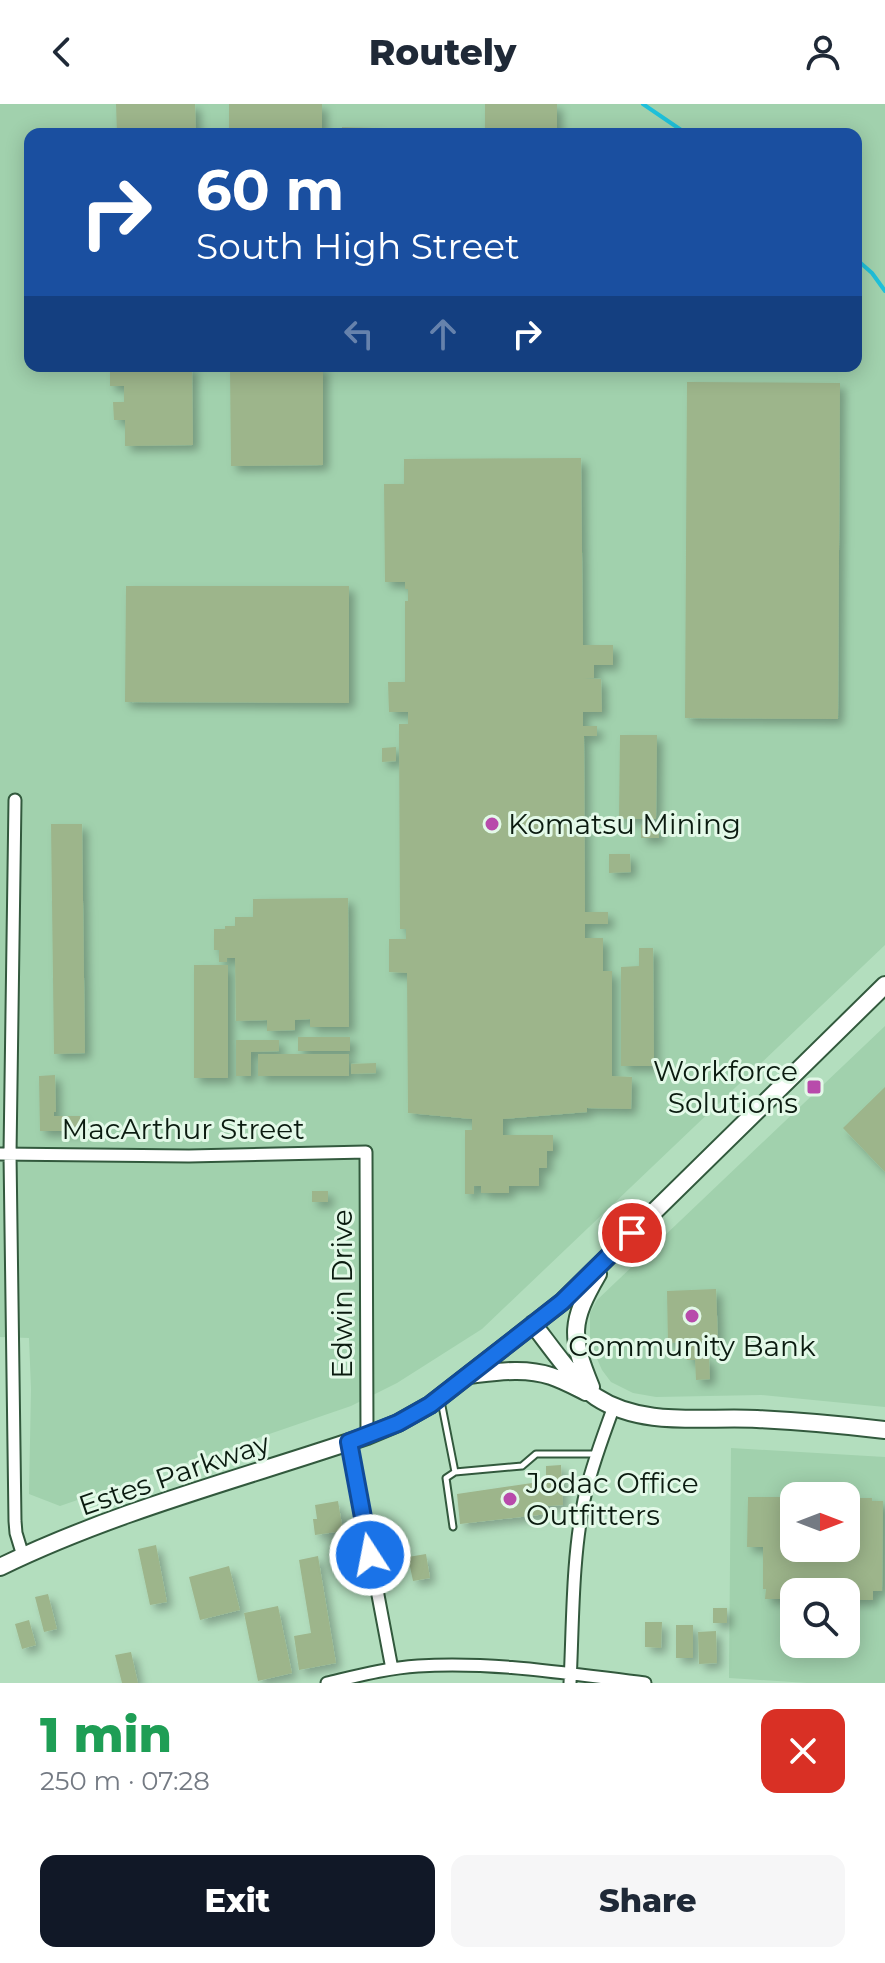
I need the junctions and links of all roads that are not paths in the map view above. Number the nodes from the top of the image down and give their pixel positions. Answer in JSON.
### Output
{"nodes":[{"id":1,"x":15,"y":800,"type":"dead end"},
{"id":2,"x":885,"y":985,"type":"edge"},
{"id":3,"x":6,"y":1013,"type":"edge"},
{"id":4,"x":366,"y":1152,"type":"joint"},
{"id":5,"x":5,"y":1154,"type":"edge"},
{"id":6,"x":610,"y":1254,"type":"junction"},
{"id":7,"x":533,"y":1324,"type":"junction"},
{"id":8,"x":469,"y":1375,"type":"junction"},
{"id":9,"x":594,"y":1396,"type":"junction"},
{"id":10,"x":441,"y":1397,"type":"junction"},
{"id":11,"x":614,"y":1406,"type":"junction"},
{"id":12,"x":885,"y":1430,"type":"edge"},
{"id":13,"x":367,"y":1436,"type":"junction"},
{"id":14,"x":349,"y":1442,"type":"junction"},
{"id":15,"x":597,"y":1454,"type":"junction"},
{"id":16,"x":455,"y":1472,"type":"junction"},
{"id":17,"x":453,"y":1527,"type":"dead end"},
{"id":18,"x":23,"y":1556,"type":"junction"},
{"id":19,"x":0,"y":1567,"type":"edge"},
{"id":20,"x":392,"y":1669,"type":"junction"},
{"id":21,"x":570,"y":1679,"type":"edge"},
{"id":22,"x":327,"y":1683,"type":"edge"},
{"id":23,"x":645,"y":1683,"type":"edge"}],
"edges":[{"from":1,"to":3,"type":"street"},
{"from":2,"to":6,"type":"main road"},
{"from":3,"to":5,"type":"street"},
{"from":4,"to":5,"type":"street","name":"MacArthur Street"},
{"from":4,"to":13,"type":"street","name":"Edwin Drive"},
{"from":5,"to":18,"type":"street"},
{"from":6,"to":7,"type":"main road","name":"Estes Parkway"},
{"from":6,"to":9,"type":"main road"},
{"from":7,"to":8,"type":"main road","name":"Estes Parkway"},
{"from":7,"to":9,"type":"main road"},
{"from":8,"to":9,"type":"main road"},
{"from":8,"to":10,"type":"main road","name":"Estes Parkway"},
{"from":9,"to":11,"type":"main road"},
{"from":10,"to":13,"type":"main road","name":"Estes Parkway"},
{"from":10,"to":16,"type":"lane"},
{"from":11,"to":12,"type":"main road"},
{"from":11,"to":15,"type":"street"},
{"from":13,"to":14,"type":"main road","name":"Estes Parkway"},
{"from":14,"to":18,"type":"main road","name":"Estes Parkway"},
{"from":14,"to":20,"type":"street"},
{"from":15,"to":16,"type":"lane"},
{"from":15,"to":21,"type":"street"},
{"from":16,"to":17,"type":"lane"},
{"from":18,"to":19,"type":"main road","name":"Estes Parkway"},
{"from":20,"to":21,"type":"street"},
{"from":20,"to":22,"type":"street"},
{"from":21,"to":23,"type":"street"}]}
